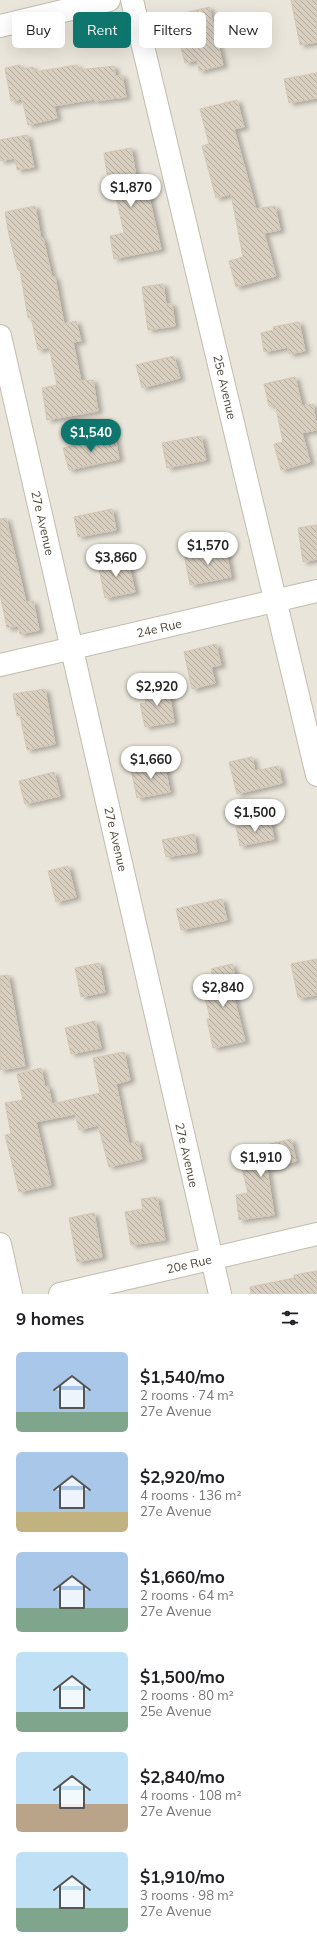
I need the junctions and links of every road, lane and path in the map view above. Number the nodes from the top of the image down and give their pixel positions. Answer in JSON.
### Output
{"nodes":[{"id":1,"x":110,"y":0,"type":"edge"},
{"id":2,"x":132,"y":0,"type":"edge"},
{"id":3,"x":0,"y":26,"type":"edge"},
{"id":4,"x":0,"y":336,"type":"edge"},
{"id":5,"x":317,"y":591,"type":"edge"},
{"id":6,"x":276,"y":601,"type":"junction"},
{"id":7,"x":73,"y":648,"type":"junction"},
{"id":8,"x":0,"y":665,"type":"edge"},
{"id":9,"x":317,"y":775,"type":"edge"},
{"id":10,"x":317,"y":1234,"type":"edge"},
{"id":11,"x":0,"y":1244,"type":"edge"},
{"id":12,"x":211,"y":1259,"type":"junction"},
{"id":13,"x":12,"y":1294,"type":"edge"},
{"id":14,"x":60,"y":1294,"type":"edge"},
{"id":15,"x":220,"y":1294,"type":"edge"}],
"edges":[{"from":1,"to":3,"type":"street"},
{"from":2,"to":6,"type":"street","name":"25e Avenue"},
{"from":4,"to":7,"type":"street","name":"27e Avenue"},
{"from":5,"to":6,"type":"street","name":"24e Rue"},
{"from":6,"to":7,"type":"street","name":"24e Rue"},
{"from":6,"to":9,"type":"street","name":"25e Avenue"},
{"from":7,"to":8,"type":"street","name":"24e Rue"},
{"from":7,"to":12,"type":"street","name":"27e Avenue"},
{"from":10,"to":12,"type":"street","name":"20e Rue"},
{"from":11,"to":13,"type":"street"},
{"from":12,"to":14,"type":"street","name":"20e Rue"},
{"from":12,"to":15,"type":"street","name":"27e Avenue"}]}
